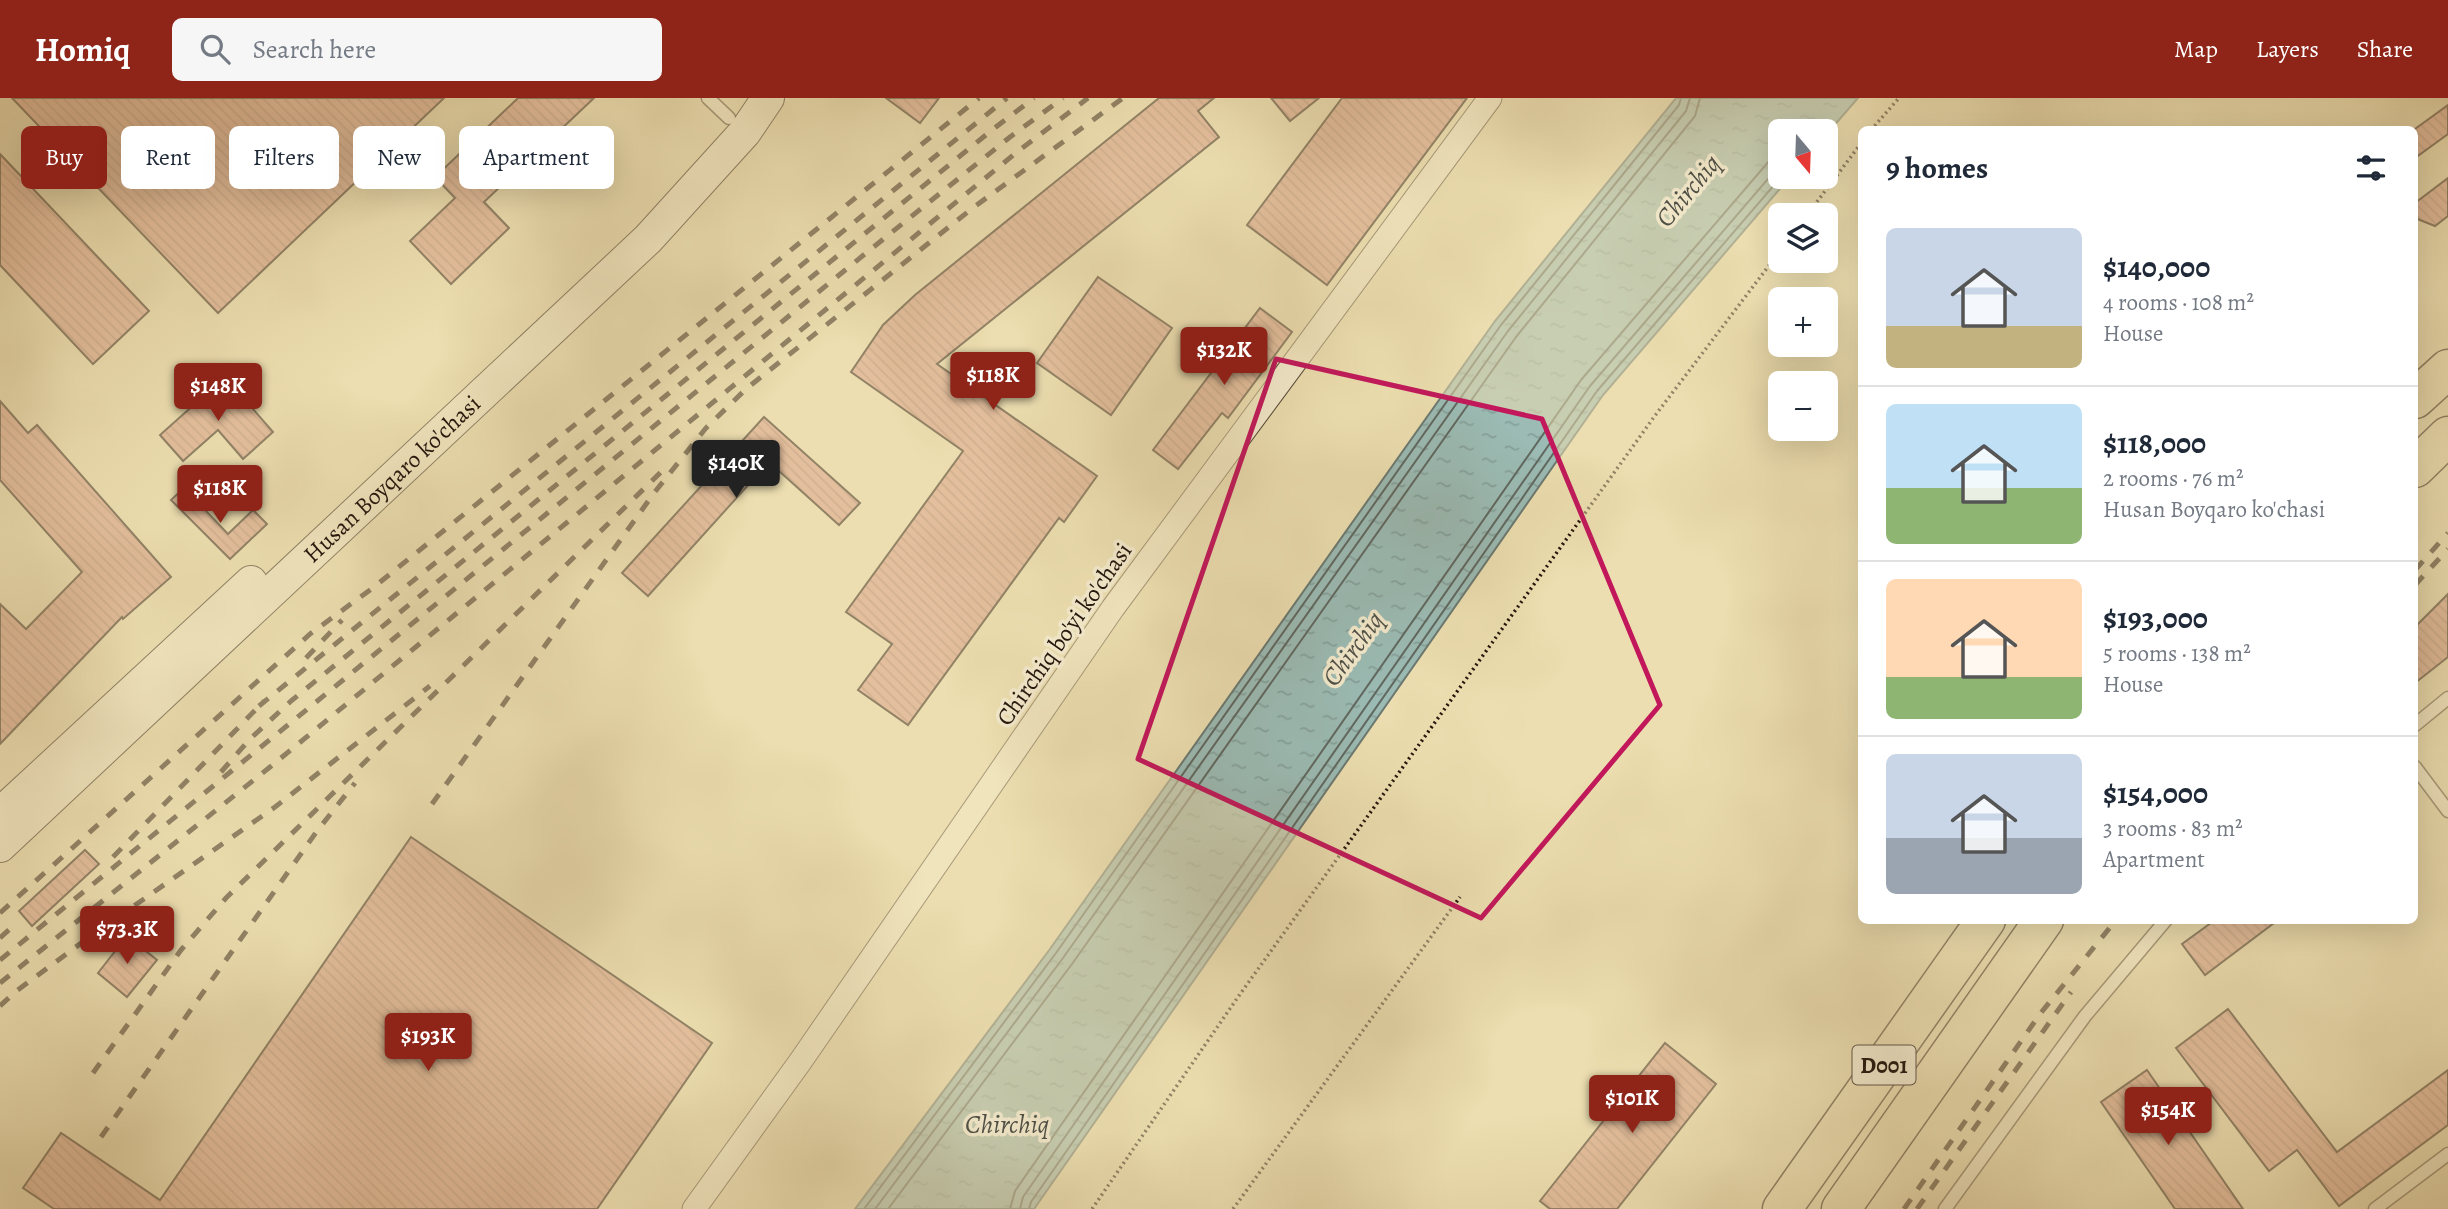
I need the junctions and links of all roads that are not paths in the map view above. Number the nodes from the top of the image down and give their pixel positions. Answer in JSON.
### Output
{"nodes":[{"id":1,"x":768,"y":98,"type":"edge"},
{"id":2,"x":1490,"y":98,"type":"edge"},
{"id":3,"x":731,"y":112,"type":"edge"},
{"id":4,"x":2448,"y":369,"type":"edge"},
{"id":5,"x":2418,"y":396,"type":"edge"},
{"id":6,"x":2448,"y":436,"type":"edge"},
{"id":7,"x":2418,"y":465,"type":"edge"},
{"id":8,"x":2448,"y":698,"type":"edge"},
{"id":9,"x":2418,"y":723,"type":"edge"},
{"id":10,"x":2418,"y":770,"type":"edge"},
{"id":11,"x":2448,"y":811,"type":"edge"},
{"id":12,"x":0,"y":814,"type":"edge"},
{"id":13,"x":0,"y":846,"type":"edge"},
{"id":14,"x":1983,"y":924,"type":"edge"},
{"id":15,"x":2041,"y":924,"type":"edge"},
{"id":16,"x":2163,"y":924,"type":"edge"},
{"id":17,"x":2448,"y":1154,"type":"edge"},
{"id":18,"x":694,"y":1209,"type":"edge"},
{"id":19,"x":1782,"y":1209,"type":"edge"},
{"id":20,"x":1840,"y":1209,"type":"edge"},
{"id":21,"x":1945,"y":1209,"type":"edge"},
{"id":22,"x":2375,"y":1209,"type":"edge"}],
"edges":[{"from":1,"to":3,"type":"main road","name":"Husan Boyqaro ko'chasi"},
{"from":2,"to":18,"type":"street","name":"Chirchiq bo'yi ko'chasi"},
{"from":3,"to":12,"type":"main road","name":"Husan Boyqaro ko'chasi"},
{"from":3,"to":13,"type":"main road","name":"Husan Boyqaro ko'chasi"},
{"from":4,"to":5,"type":"highway"},
{"from":6,"to":7,"type":"highway"},
{"from":8,"to":9,"type":"lane"},
{"from":10,"to":11,"type":"lane"},
{"from":14,"to":19,"type":"highway","number":"D001"},
{"from":15,"to":20,"type":"highway","number":"D001"},
{"from":16,"to":21,"type":"lane"},
{"from":17,"to":22,"type":"lane"}]}
